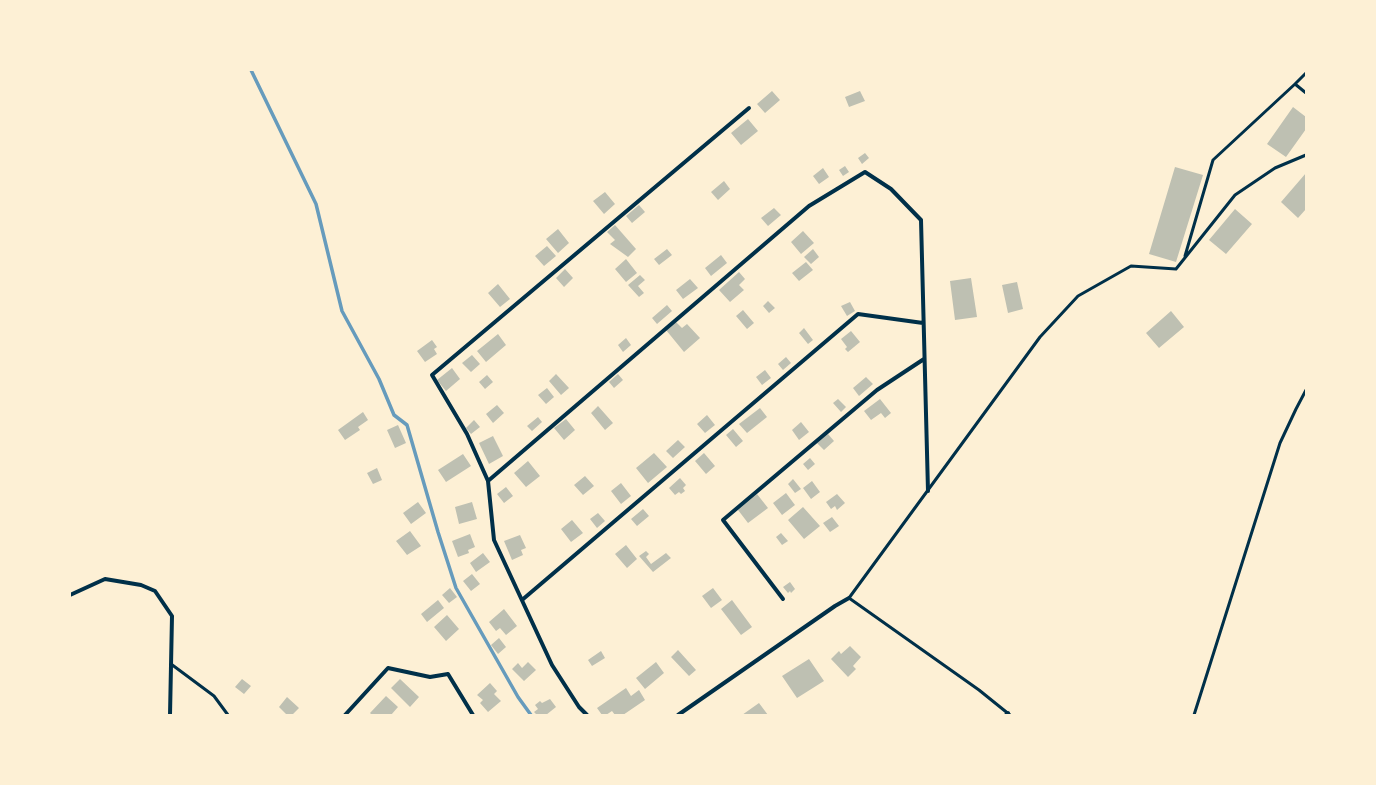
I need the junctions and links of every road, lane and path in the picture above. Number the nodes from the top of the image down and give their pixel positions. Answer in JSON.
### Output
{"nodes":[{"id":1,"x":1306,"y":73,"type":"edge"},
{"id":2,"x":1295,"y":84,"type":"junction"},
{"id":3,"x":1306,"y":93,"type":"edge"},
{"id":4,"x":749,"y":108,"type":"dead end"},
{"id":5,"x":1306,"y":155,"type":"edge"},
{"id":6,"x":1185,"y":258,"type":"junction"},
{"id":7,"x":924,"y":324,"type":"junction"},
{"id":8,"x":924,"y":359,"type":"junction"},
{"id":9,"x":1306,"y":390,"type":"edge"},
{"id":10,"x":488,"y":481,"type":"junction"},
{"id":11,"x":928,"y":491,"type":"junction"},
{"id":12,"x":70,"y":596,"type":"edge"},
{"id":13,"x":849,"y":598,"type":"junction"},
{"id":14,"x":784,"y":599,"type":"dead end"},
{"id":15,"x":522,"y":600,"type":"junction"},
{"id":16,"x":171,"y":664,"type":"junction"},
{"id":17,"x":1008,"y":714,"type":"edge"},
{"id":18,"x":170,"y":715,"type":"edge"},
{"id":19,"x":228,"y":715,"type":"edge"},
{"id":20,"x":345,"y":715,"type":"edge"},
{"id":21,"x":473,"y":715,"type":"edge"},
{"id":22,"x":587,"y":715,"type":"edge"},
{"id":23,"x":678,"y":715,"type":"edge"},
{"id":24,"x":1194,"y":715,"type":"edge"}],
"edges":[{"from":1,"to":2,"type":"lane"},
{"from":2,"to":3,"type":"lane"},
{"from":2,"to":6,"type":"lane"},
{"from":4,"to":10,"type":"street"},
{"from":5,"to":6,"type":"lane"},
{"from":6,"to":11,"type":"lane"},
{"from":7,"to":8,"type":"street"},
{"from":7,"to":10,"type":"street"},
{"from":7,"to":15,"type":"street"},
{"from":8,"to":11,"type":"street"},
{"from":8,"to":14,"type":"street"},
{"from":9,"to":24,"type":"lane"},
{"from":10,"to":15,"type":"street"},
{"from":11,"to":13,"type":"lane"},
{"from":12,"to":16,"type":"street"},
{"from":13,"to":17,"type":"lane"},
{"from":13,"to":23,"type":"street"},
{"from":15,"to":22,"type":"street"},
{"from":16,"to":18,"type":"street"},
{"from":16,"to":19,"type":"lane"},
{"from":20,"to":21,"type":"street"}]}
